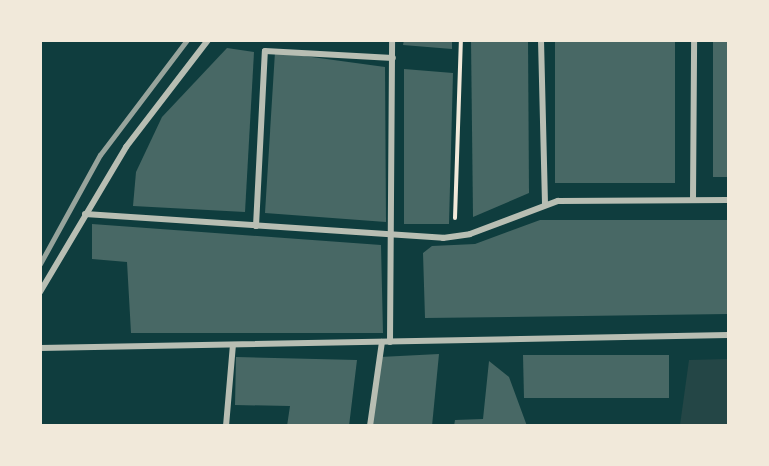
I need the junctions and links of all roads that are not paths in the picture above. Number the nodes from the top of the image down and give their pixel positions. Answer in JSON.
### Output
{"nodes":[{"id":1,"x":208,"y":40,"type":"edge"},
{"id":2,"x":392,"y":40,"type":"edge"},
{"id":3,"x":541,"y":40,"type":"edge"},
{"id":4,"x":694,"y":40,"type":"edge"},
{"id":5,"x":393,"y":58,"type":"junction"},
{"id":6,"x":693,"y":200,"type":"junction"},
{"id":7,"x":729,"y":200,"type":"edge"},
{"id":8,"x":545,"y":204,"type":"junction"},
{"id":9,"x":85,"y":214,"type":"junction"},
{"id":10,"x":256,"y":226,"type":"junction"},
{"id":11,"x":390,"y":235,"type":"junction"},
{"id":12,"x":40,"y":292,"type":"edge"},
{"id":13,"x":729,"y":335,"type":"edge"},
{"id":14,"x":382,"y":342,"type":"junction"},
{"id":15,"x":390,"y":342,"type":"junction"},
{"id":16,"x":233,"y":345,"type":"junction"},
{"id":17,"x":40,"y":348,"type":"edge"},
{"id":18,"x":226,"y":426,"type":"edge"},
{"id":19,"x":370,"y":426,"type":"edge"}],
"edges":[{"from":1,"to":9,"type":"street"},
{"from":2,"to":5,"type":"street"},
{"from":3,"to":8,"type":"street"},
{"from":4,"to":6,"type":"street"},
{"from":5,"to":10,"type":"street"},
{"from":5,"to":11,"type":"street"},
{"from":6,"to":7,"type":"street"},
{"from":6,"to":8,"type":"street"},
{"from":8,"to":11,"type":"street"},
{"from":9,"to":10,"type":"street"},
{"from":9,"to":12,"type":"street"},
{"from":10,"to":11,"type":"street"},
{"from":11,"to":15,"type":"street"},
{"from":13,"to":15,"type":"street"},
{"from":14,"to":15,"type":"street"},
{"from":14,"to":16,"type":"street"},
{"from":14,"to":19,"type":"street"},
{"from":16,"to":17,"type":"street"},
{"from":16,"to":18,"type":"street"}]}
